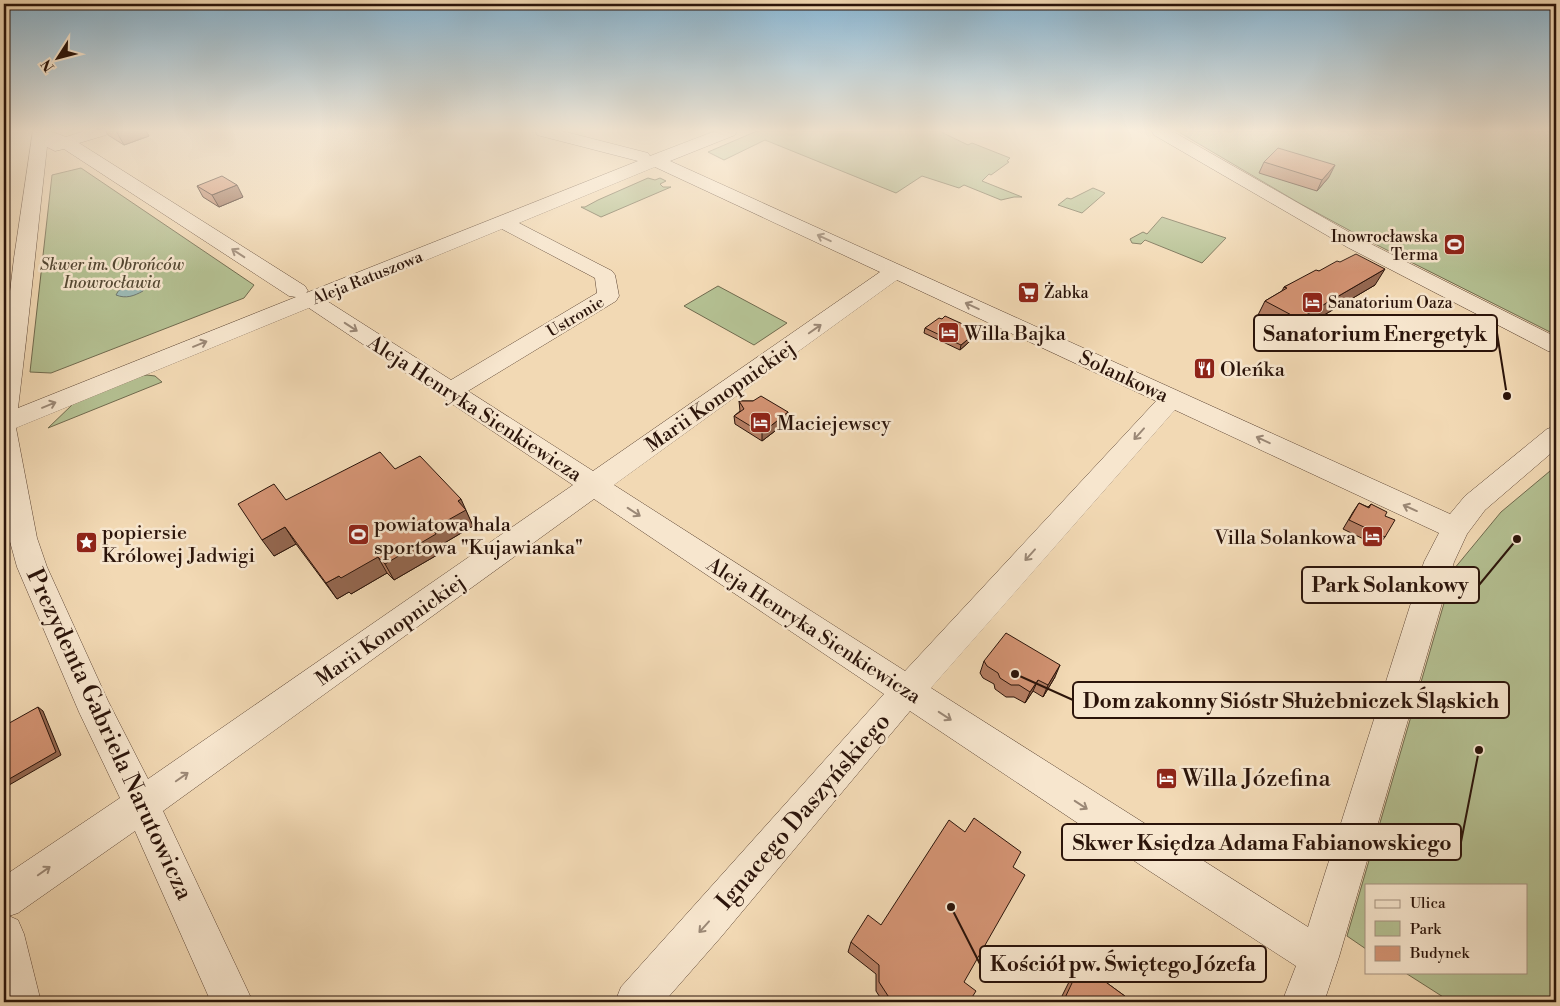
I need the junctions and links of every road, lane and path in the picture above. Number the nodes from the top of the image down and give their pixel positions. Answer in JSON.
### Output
{"nodes":[{"id":1,"x":35,"y":178,"type":"edge"},
{"id":2,"x":120,"y":178,"type":"edge"},
{"id":3,"x":601,"y":178,"type":"edge"},
{"id":4,"x":605,"y":178,"type":"edge"},
{"id":5,"x":691,"y":178,"type":"edge"},
{"id":6,"x":1241,"y":178,"type":"edge"},
{"id":7,"x":503,"y":222,"type":"junction"},
{"id":8,"x":896,"y":271,"type":"junction"},
{"id":9,"x":304,"y":296,"type":"junction"},
{"id":10,"x":1556,"y":346,"type":"edge"},
{"id":11,"x":450,"y":391,"type":"junction"},
{"id":12,"x":1172,"y":398,"type":"junction"},
{"id":13,"x":4,"y":416,"type":"edge"},
{"id":14,"x":1556,"y":435,"type":"edge"},
{"id":15,"x":594,"y":486,"type":"junction"},
{"id":16,"x":1454,"y":528,"type":"junction"},
{"id":17,"x":907,"y":691,"type":"junction"},
{"id":18,"x":141,"y":804,"type":"junction"},
{"id":19,"x":4,"y":900,"type":"edge"},
{"id":20,"x":4,"y":934,"type":"edge"},
{"id":21,"x":1319,"y":956,"type":"junction"},
{"id":22,"x":20,"y":1002,"type":"edge"},
{"id":23,"x":232,"y":1002,"type":"edge"},
{"id":24,"x":636,"y":1002,"type":"edge"},
{"id":25,"x":1303,"y":1002,"type":"edge"}],
"edges":[{"from":1,"to":13,"type":"street","name":"Prezydenta Gabriela Narutowicza"},
{"from":9,"to":2,"type":"street","name":"Aleja Henryka Sienkiewicza","one_way":true},
{"from":3,"to":9,"type":"street","name":"Aleja Ratuszowa"},
{"from":4,"to":7,"type":"street","name":"Aleja Ratuszowa"},
{"from":8,"to":5,"type":"street","name":"Solankowa","one_way":true},
{"from":6,"to":10,"type":"street"},
{"from":7,"to":9,"type":"street","name":"Aleja Ratuszowa"},
{"from":7,"to":11,"type":"street","name":"Ustronie"},
{"from":12,"to":8,"type":"street","name":"Solankowa","one_way":true},
{"from":15,"to":8,"type":"street","name":"Marii Konopnickiej","one_way":true},
{"from":9,"to":11,"type":"street","name":"Aleja Henryka Sienkiewicza","one_way":true},
{"from":9,"to":13,"type":"street","name":"Aleja Ratuszowa"},
{"from":11,"to":15,"type":"street","name":"Aleja Henryka Sienkiewicza"},
{"from":16,"to":12,"type":"street","name":"Solankowa","one_way":true},
{"from":12,"to":17,"type":"street","name":"Ignacego Daszyńskiego","one_way":true},
{"from":13,"to":18,"type":"street","name":"Prezydenta Gabriela Narutowicza"},
{"from":14,"to":16,"type":"street"},
{"from":15,"to":17,"type":"street","name":"Aleja Henryka Sienkiewicza","one_way":true},
{"from":18,"to":15,"type":"street","name":"Marii Konopnickiej","one_way":true},
{"from":16,"to":21,"type":"street"},
{"from":17,"to":21,"type":"street","name":"Aleja Henryka Sienkiewicza","one_way":true},
{"from":17,"to":24,"type":"street","name":"Ignacego Daszyńskiego","one_way":true},
{"from":19,"to":18,"type":"street","name":"Marii Konopnickiej","one_way":true},
{"from":18,"to":23,"type":"street","name":"Prezydenta Gabriela Narutowicza"},
{"from":20,"to":22,"type":"street"},
{"from":21,"to":25,"type":"street"}]}
